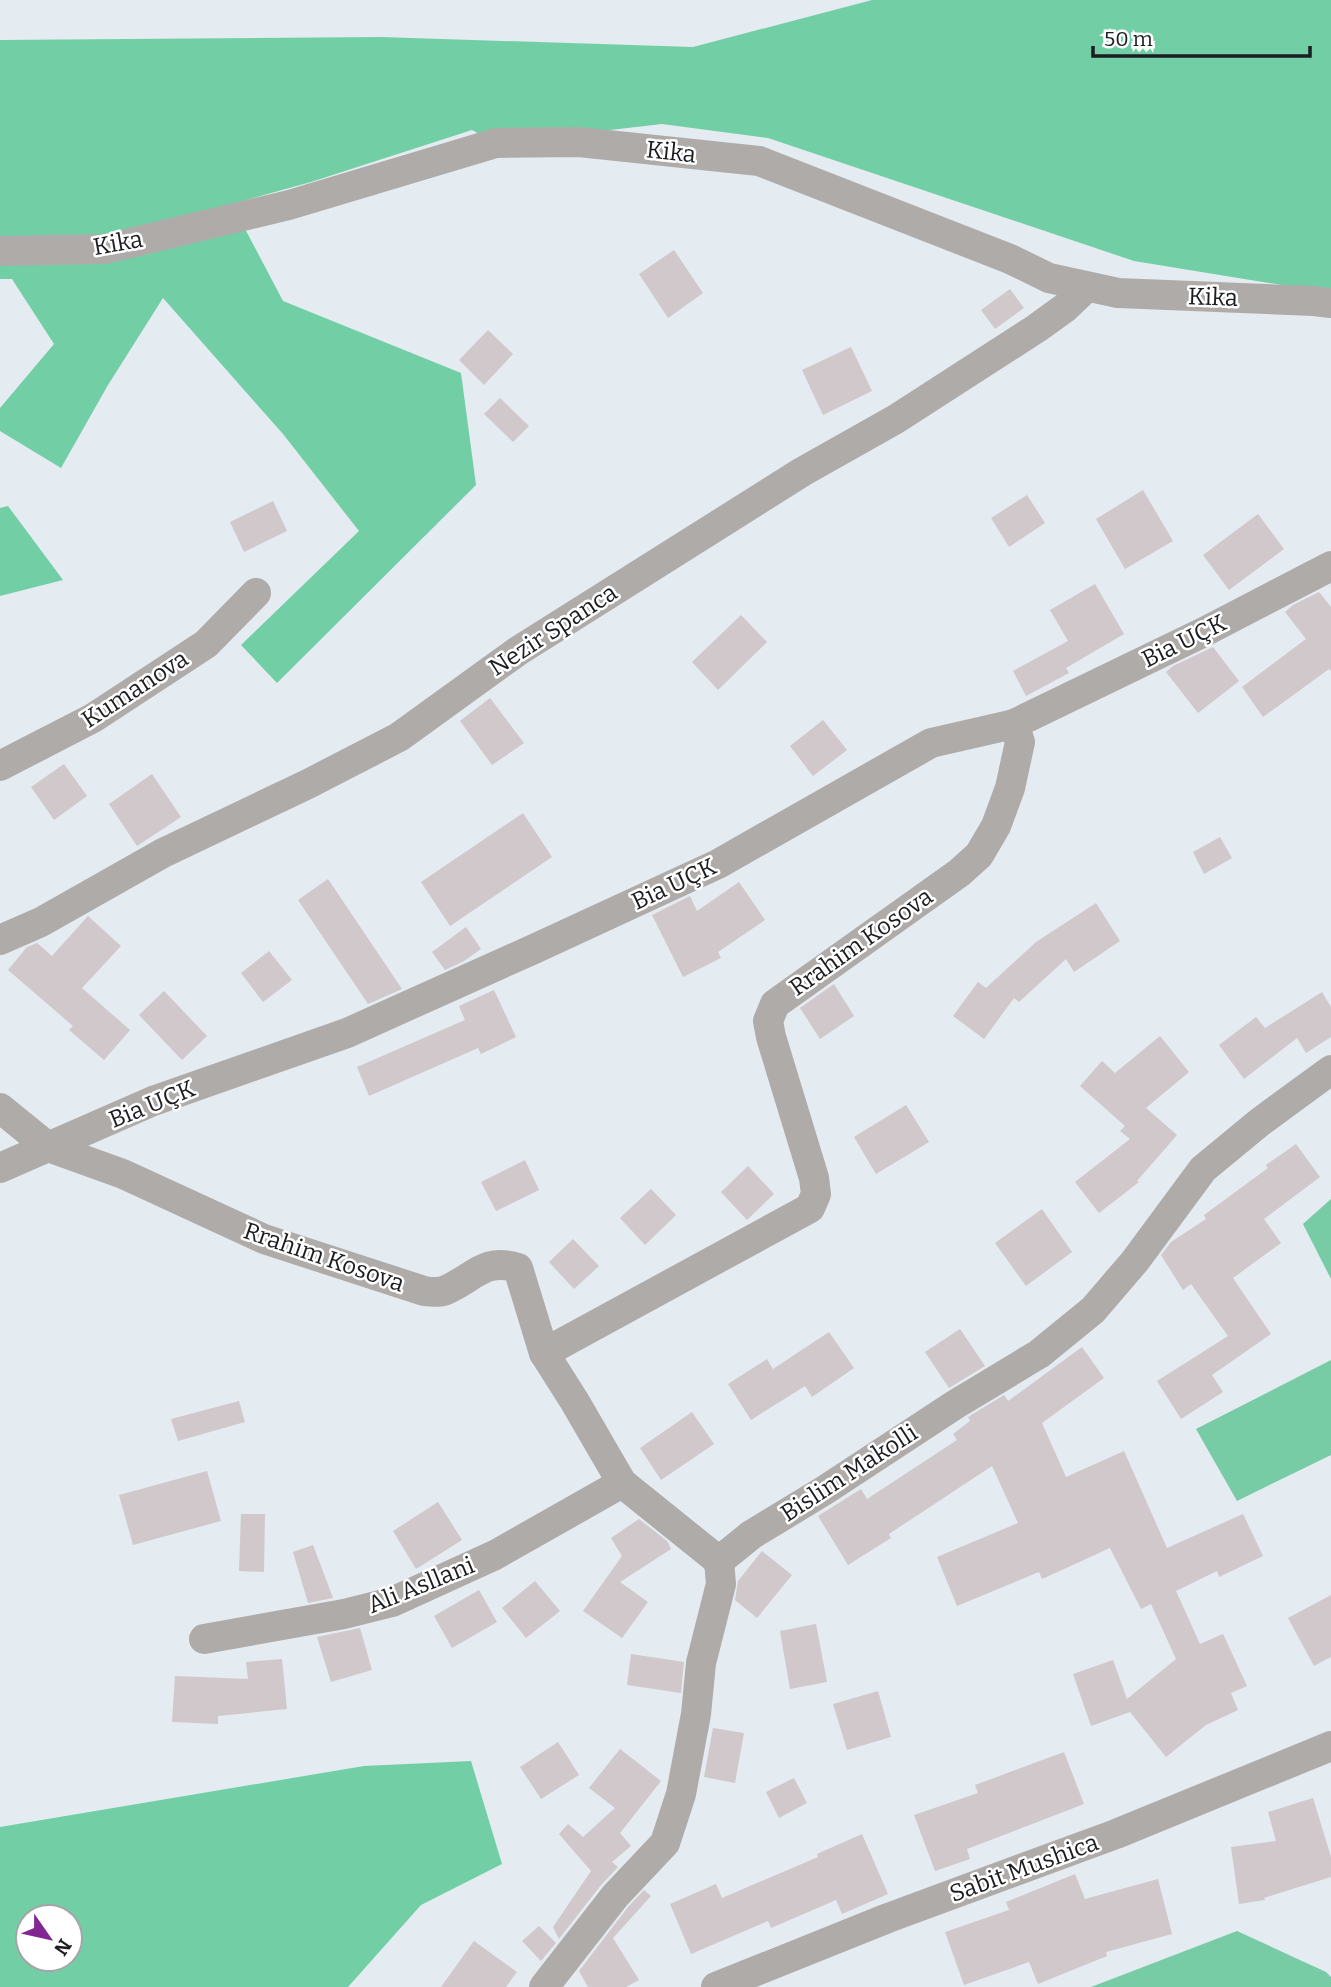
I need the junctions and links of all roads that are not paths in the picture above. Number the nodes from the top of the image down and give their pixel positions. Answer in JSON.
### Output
{"nodes":[{"id":1,"x":0,"y":251,"type":"edge"},
{"id":2,"x":1087,"y":287,"type":"junction"},
{"id":3,"x":1331,"y":303,"type":"edge"},
{"id":4,"x":1331,"y":566,"type":"edge"},
{"id":5,"x":256,"y":593,"type":"dead end"},
{"id":6,"x":1014,"y":724,"type":"junction"},
{"id":7,"x":0,"y":766,"type":"edge"},
{"id":8,"x":0,"y":940,"type":"edge"},
{"id":9,"x":1331,"y":1070,"type":"edge"},
{"id":10,"x":0,"y":1108,"type":"edge"},
{"id":11,"x":48,"y":1147,"type":"junction"},
{"id":12,"x":0,"y":1168,"type":"edge"},
{"id":13,"x":544,"y":1353,"type":"junction"},
{"id":14,"x":622,"y":1483,"type":"junction"},
{"id":15,"x":719,"y":1561,"type":"junction"},
{"id":16,"x":204,"y":1639,"type":"dead end"},
{"id":17,"x":1331,"y":1746,"type":"edge"},
{"id":18,"x":544,"y":1987,"type":"edge"},
{"id":19,"x":716,"y":1987,"type":"edge"}],
"edges":[{"from":1,"to":2,"type":"street","name":"Kika"},
{"from":2,"to":3,"type":"street","name":"Kika"},
{"from":2,"to":8,"type":"street","name":"Nezir Spanca"},
{"from":4,"to":6,"type":"street","name":"Bia UÇK"},
{"from":5,"to":7,"type":"street","name":"Kumanova"},
{"from":6,"to":11,"type":"street","name":"Bia UÇK"},
{"from":6,"to":13,"type":"street","name":"Rrahim Kosova"},
{"from":9,"to":15,"type":"street","name":"Bislim Makolli"},
{"from":10,"to":11,"type":"street"},
{"from":11,"to":12,"type":"street","name":"Bia UÇK"},
{"from":11,"to":13,"type":"street","name":"Rrahim Kosova"},
{"from":13,"to":14,"type":"street","name":"Rrahim Kosova"},
{"from":14,"to":15,"type":"street","name":"Rrahim Kosova"},
{"from":14,"to":16,"type":"street","name":"Ali Asllani"},
{"from":15,"to":18,"type":"street"},
{"from":17,"to":19,"type":"street","name":"Sabit Mushica"}]}
